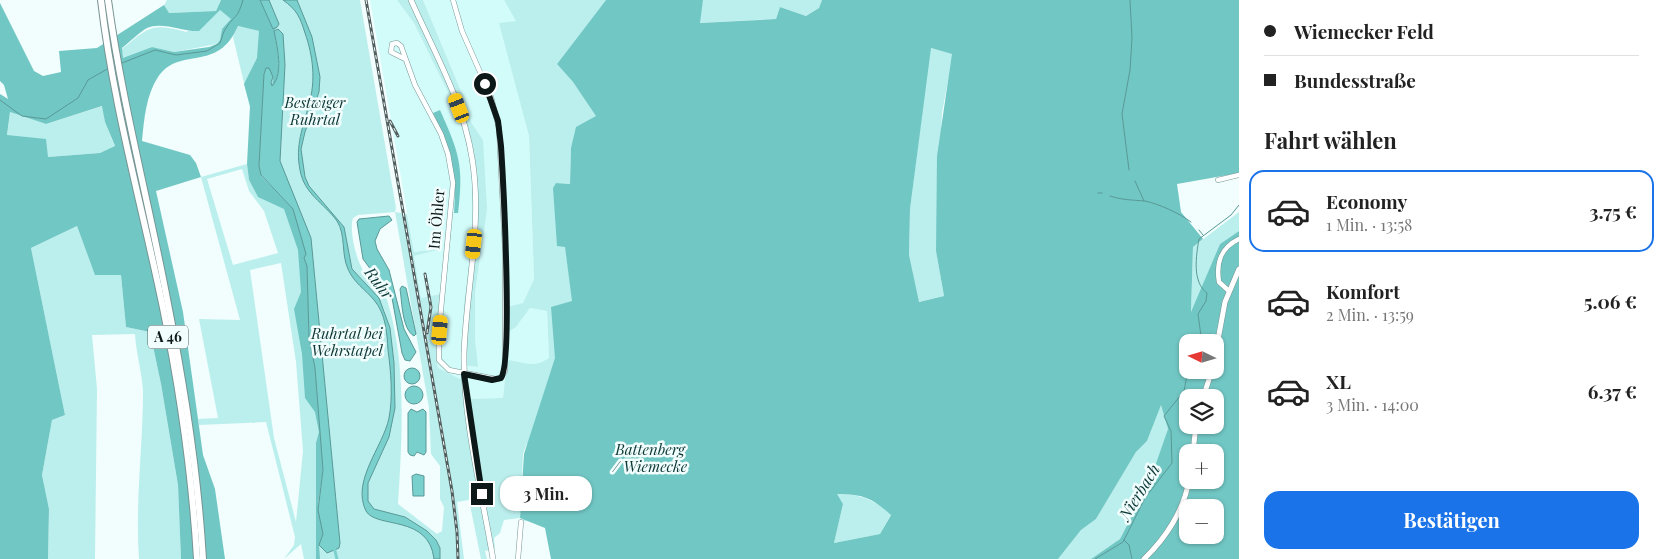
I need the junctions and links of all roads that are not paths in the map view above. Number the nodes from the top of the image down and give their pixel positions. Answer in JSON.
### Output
{"nodes":[{"id":1,"x":411,"y":0,"type":"edge"},
{"id":2,"x":453,"y":0,"type":"edge"},
{"id":3,"x":101,"y":1,"type":"edge"},
{"id":4,"x":108,"y":1,"type":"edge"},
{"id":5,"x":405,"y":59,"type":"dead end"},
{"id":6,"x":125,"y":117,"type":"junction"},
{"id":7,"x":1239,"y":175,"type":"edge"},
{"id":8,"x":1218,"y":180,"type":"dead end"},
{"id":9,"x":1239,"y":239,"type":"edge"},
{"id":10,"x":1239,"y":269,"type":"edge"},
{"id":11,"x":1229,"y":291,"type":"junction"},
{"id":12,"x":1220,"y":334,"type":"edge"},
{"id":13,"x":464,"y":374,"type":"junction"},
{"id":14,"x":1186,"y":489,"type":"edge"},
{"id":15,"x":521,"y":522,"type":"dead end"},
{"id":16,"x":198,"y":559,"type":"edge"},
{"id":17,"x":203,"y":559,"type":"edge"},
{"id":18,"x":493,"y":559,"type":"edge"},
{"id":19,"x":518,"y":559,"type":"edge"},
{"id":20,"x":1144,"y":559,"type":"edge"}],
"edges":[{"from":1,"to":13,"type":"main road"},
{"from":2,"to":13,"type":"street","name":"Im Öhler"},
{"from":3,"to":6,"type":"highway","number":"A 46"},
{"from":4,"to":6,"type":"highway","number":"A 46"},
{"from":5,"to":13,"type":"street","name":"Im Öhler"},
{"from":6,"to":16,"type":"highway","number":"A 46"},
{"from":6,"to":17,"type":"highway","number":"A 46"},
{"from":7,"to":8,"type":"street"},
{"from":9,"to":11,"type":"street"},
{"from":10,"to":11,"type":"main road"},
{"from":11,"to":12,"type":"main road"},
{"from":13,"to":18,"type":"main road"},
{"from":14,"to":20,"type":"main road"},
{"from":15,"to":19,"type":"street"}]}
